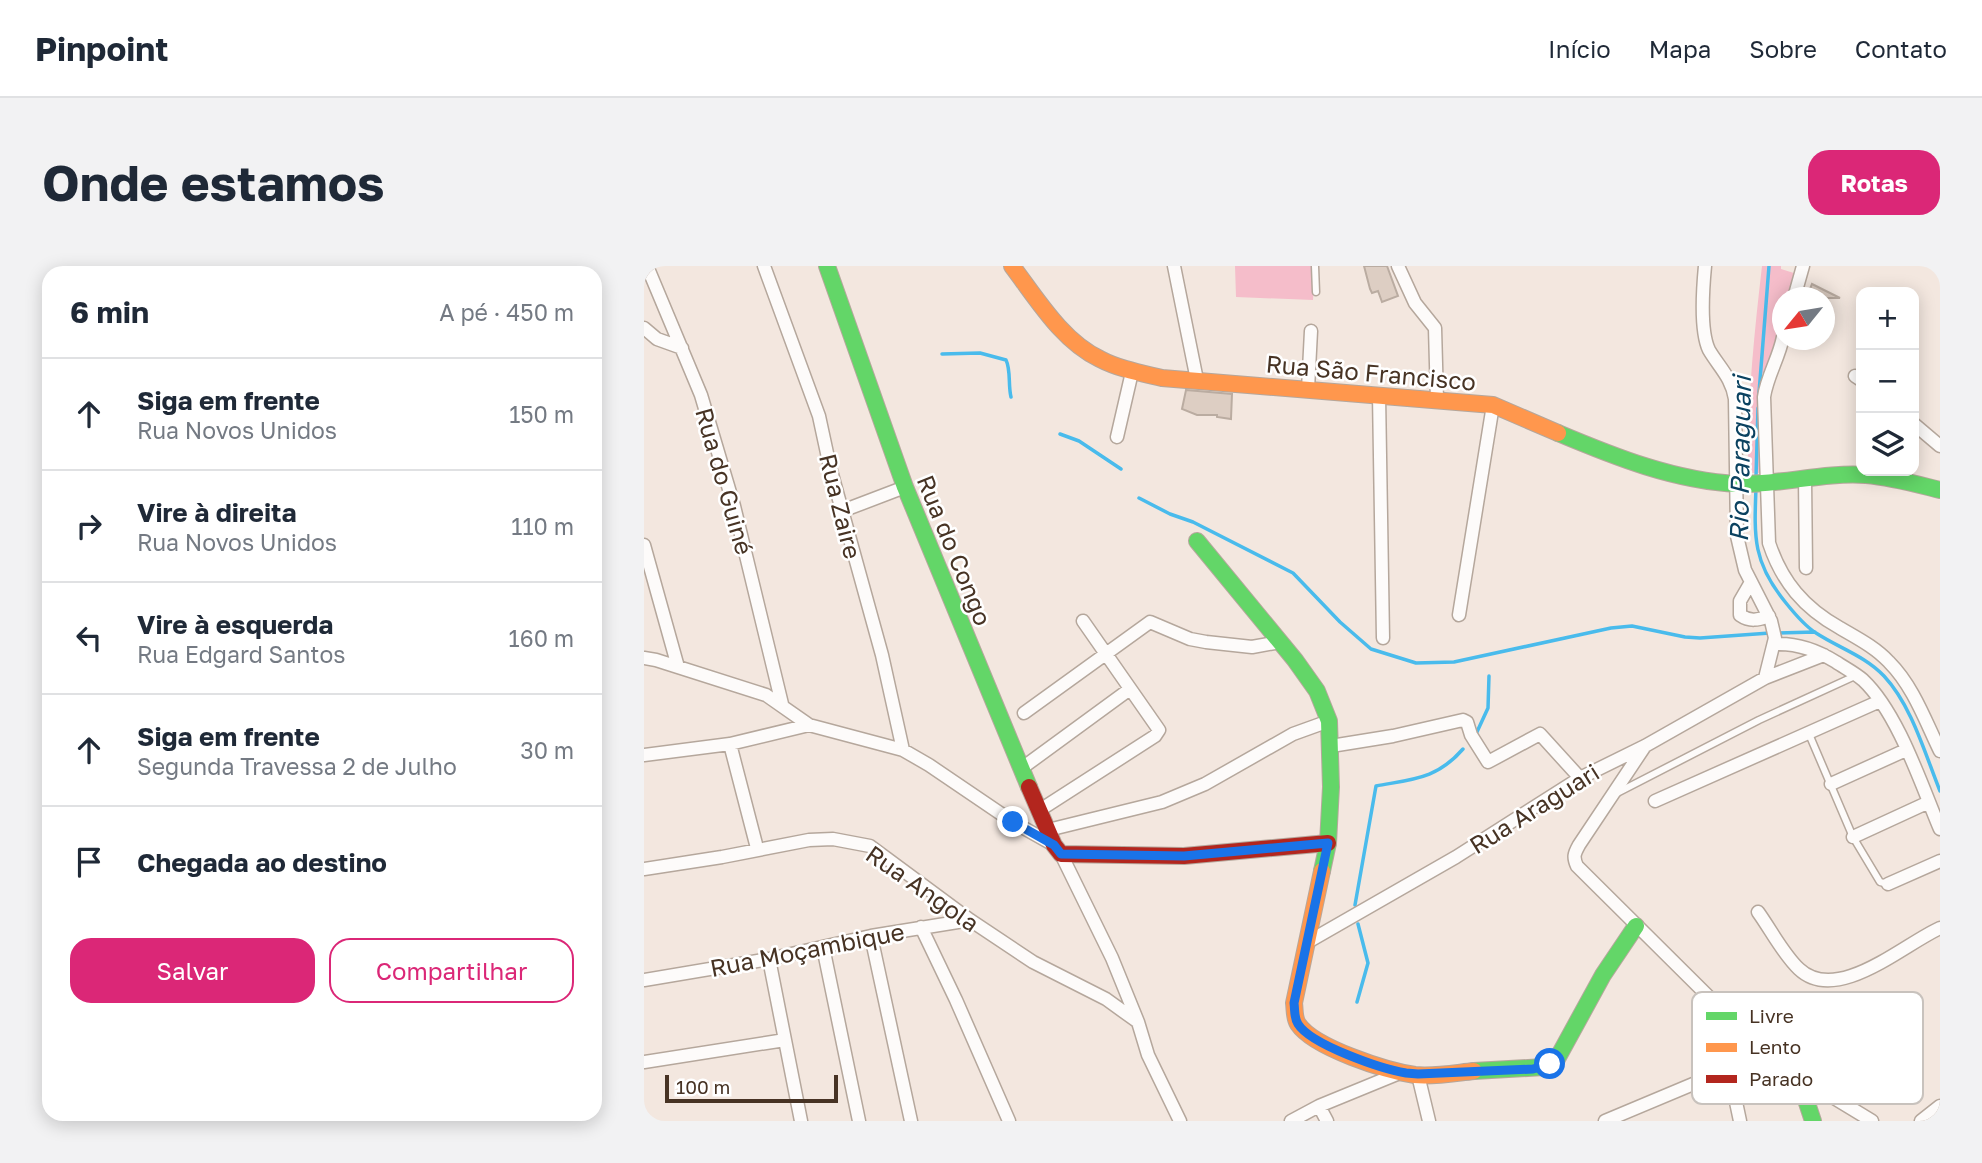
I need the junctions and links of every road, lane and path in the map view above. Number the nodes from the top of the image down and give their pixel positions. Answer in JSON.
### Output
{"nodes":[{"id":1,"x":647,"y":266,"type":"edge"},
{"id":2,"x":764,"y":266,"type":"edge"},
{"id":3,"x":827,"y":266,"type":"edge"},
{"id":4,"x":1174,"y":266,"type":"edge"},
{"id":5,"x":1315,"y":266,"type":"edge"},
{"id":6,"x":1398,"y":266,"type":"edge"},
{"id":7,"x":1705,"y":266,"type":"edge"},
{"id":8,"x":1803,"y":266,"type":"edge"},
{"id":9,"x":1017,"y":268,"type":"edge"},
{"id":10,"x":1797,"y":287,"type":"edge"},
{"id":11,"x":1315,"y":292,"type":"dead end"},
{"id":12,"x":644,"y":328,"type":"edge"},
{"id":13,"x":1311,"y":331,"type":"dead end"},
{"id":14,"x":682,"y":348,"type":"junction"},
{"id":15,"x":1780,"y":350,"type":"edge"},
{"id":16,"x":1132,"y":372,"type":"junction"},
{"id":17,"x":1197,"y":380,"type":"junction"},
{"id":18,"x":1308,"y":389,"type":"junction"},
{"id":19,"x":1379,"y":395,"type":"junction"},
{"id":20,"x":1437,"y":400,"type":"junction"},
{"id":21,"x":1493,"y":405,"type":"junction"},
{"id":22,"x":1919,"y":428,"type":"edge"},
{"id":23,"x":1117,"y":437,"type":"dead end"},
{"id":24,"x":1940,"y":446,"type":"edge"},
{"id":25,"x":1805,"y":479,"type":"junction"},
{"id":26,"x":1762,"y":483,"type":"junction"},
{"id":27,"x":1739,"y":484,"type":"junction"},
{"id":28,"x":905,"y":487,"type":"junction"},
{"id":29,"x":1939,"y":487,"type":"edge"},
{"id":30,"x":842,"y":511,"type":"junction"},
{"id":31,"x":1197,"y":541,"type":"dead end"},
{"id":32,"x":644,"y":545,"type":"edge"},
{"id":33,"x":1806,"y":568,"type":"dead end"},
{"id":34,"x":1751,"y":582,"type":"junction"},
{"id":35,"x":1459,"y":615,"type":"dead end"},
{"id":36,"x":1770,"y":618,"type":"junction"},
{"id":37,"x":1083,"y":621,"type":"dead end"},
{"id":38,"x":1383,"y":638,"type":"dead end"},
{"id":39,"x":1775,"y":641,"type":"junction"},
{"id":40,"x":1280,"y":642,"type":"junction"},
{"id":41,"x":1106,"y":654,"type":"junction"},
{"id":42,"x":1824,"y":655,"type":"junction"},
{"id":43,"x":644,"y":658,"type":"edge"},
{"id":44,"x":678,"y":667,"type":"junction"},
{"id":45,"x":1857,"y":675,"type":"junction"},
{"id":46,"x":1765,"y":678,"type":"junction"},
{"id":47,"x":1130,"y":689,"type":"junction"},
{"id":48,"x":1880,"y":701,"type":"junction"},
{"id":49,"x":782,"y":704,"type":"junction"},
{"id":50,"x":1024,"y":713,"type":"dead end"},
{"id":51,"x":1329,"y":721,"type":"junction"},
{"id":52,"x":809,"y":726,"type":"junction"},
{"id":53,"x":1809,"y":734,"type":"junction"},
{"id":54,"x":730,"y":744,"type":"junction"},
{"id":55,"x":1331,"y":746,"type":"junction"},
{"id":56,"x":1645,"y":746,"type":"junction"},
{"id":57,"x":903,"y":750,"type":"junction"},
{"id":58,"x":1906,"y":750,"type":"junction"},
{"id":59,"x":1940,"y":751,"type":"edge"},
{"id":60,"x":644,"y":755,"type":"edge"},
{"id":61,"x":1022,"y":768,"type":"junction"},
{"id":62,"x":1580,"y":778,"type":"junction"},
{"id":63,"x":1831,"y":784,"type":"junction"},
{"id":64,"x":1611,"y":796,"type":"junction"},
{"id":65,"x":1655,"y":801,"type":"dead end"},
{"id":66,"x":1929,"y":802,"type":"junction"},
{"id":67,"x":1040,"y":810,"type":"junction"},
{"id":68,"x":1940,"y":829,"type":"edge"},
{"id":69,"x":1853,"y":837,"type":"junction"},
{"id":70,"x":1054,"y":843,"type":"junction"},
{"id":71,"x":1328,"y":843,"type":"junction"},
{"id":72,"x":757,"y":848,"type":"junction"},
{"id":73,"x":1940,"y":861,"type":"edge"},
{"id":74,"x":644,"y":869,"type":"edge"},
{"id":75,"x":1888,"y":884,"type":"joint"},
{"id":76,"x":1758,"y":912,"type":"dead end"},
{"id":77,"x":970,"y":920,"type":"junction"},
{"id":78,"x":1636,"y":926,"type":"junction"},
{"id":79,"x":921,"y":927,"type":"junction"},
{"id":80,"x":1940,"y":929,"type":"edge"},
{"id":81,"x":871,"y":936,"type":"junction"},
{"id":82,"x":1306,"y":943,"type":"junction"},
{"id":83,"x":823,"y":947,"type":"junction"},
{"id":84,"x":769,"y":959,"type":"junction"},
{"id":85,"x":644,"y":980,"type":"edge"},
{"id":86,"x":1704,"y":992,"type":"edge"},
{"id":87,"x":1138,"y":1022,"type":"junction"},
{"id":88,"x":785,"y":1040,"type":"junction"},
{"id":89,"x":644,"y":1062,"type":"edge"},
{"id":90,"x":1410,"y":1073,"type":"junction"},
{"id":91,"x":1692,"y":1085,"type":"edge"},
{"id":92,"x":1807,"y":1104,"type":"edge"},
{"id":93,"x":1844,"y":1104,"type":"edge"},
{"id":94,"x":1940,"y":1106,"type":"edge"},
{"id":95,"x":1319,"y":1107,"type":"junction"},
{"id":96,"x":802,"y":1121,"type":"edge"},
{"id":97,"x":859,"y":1121,"type":"edge"},
{"id":98,"x":911,"y":1121,"type":"edge"},
{"id":99,"x":1009,"y":1121,"type":"edge"},
{"id":100,"x":1180,"y":1121,"type":"edge"},
{"id":101,"x":1291,"y":1121,"type":"edge"},
{"id":102,"x":1327,"y":1121,"type":"edge"},
{"id":103,"x":1429,"y":1121,"type":"edge"},
{"id":104,"x":1605,"y":1121,"type":"edge"},
{"id":105,"x":1813,"y":1121,"type":"edge"},
{"id":106,"x":1872,"y":1121,"type":"edge"},
{"id":107,"x":1921,"y":1121,"type":"edge"}],
"edges":[{"from":1,"to":14,"type":"street","name":"Rua do Guiné"},
{"from":2,"to":30,"type":"street","name":"Rua Zaire"},
{"from":3,"to":28,"type":"street","name":"Rua do Congo"},
{"from":4,"to":17,"type":"street"},
{"from":5,"to":11,"type":"lane"},
{"from":6,"to":20,"type":"street"},
{"from":7,"to":27,"type":"street"},
{"from":8,"to":10,"type":"street"},
{"from":9,"to":16,"type":"street","name":"Rua São Francisco"},
{"from":12,"to":14,"type":"street"},
{"from":13,"to":18,"type":"street"},
{"from":14,"to":49,"type":"street","name":"Rua do Guiné"},
{"from":15,"to":26,"type":"street"},
{"from":16,"to":17,"type":"street","name":"Rua São Francisco"},
{"from":16,"to":23,"type":"street"},
{"from":17,"to":18,"type":"street","name":"Rua São Francisco"},
{"from":18,"to":19,"type":"street","name":"Rua São Francisco"},
{"from":19,"to":20,"type":"street","name":"Rua São Francisco"},
{"from":19,"to":38,"type":"street"},
{"from":20,"to":21,"type":"street","name":"Rua São Francisco"},
{"from":21,"to":27,"type":"street","name":"Rua São Francisco"},
{"from":21,"to":35,"type":"street"},
{"from":22,"to":24,"type":"street"},
{"from":25,"to":26,"type":"street","name":"Rua São Francisco"},
{"from":25,"to":29,"type":"street","name":"Rua São Francisco"},
{"from":25,"to":33,"type":"street"},
{"from":26,"to":27,"type":"street","name":"Rua São Francisco"},
{"from":26,"to":59,"type":"street"},
{"from":27,"to":34,"type":"street"},
{"from":28,"to":30,"type":"street"},
{"from":28,"to":61,"type":"street","name":"Rua do Congo"},
{"from":30,"to":57,"type":"street","name":"Rua Zaire"},
{"from":31,"to":40,"type":"street"},
{"from":32,"to":44,"type":"street"},
{"from":34,"to":36,"type":"street"},
{"from":34,"to":36,"type":"street"},
{"from":36,"to":39,"type":"street"},
{"from":37,"to":41,"type":"street"},
{"from":39,"to":42,"type":"street"},
{"from":39,"to":46,"type":"street"},
{"from":40,"to":41,"type":"street"},
{"from":40,"to":51,"type":"street"},
{"from":41,"to":47,"type":"street"},
{"from":41,"to":50,"type":"street"},
{"from":42,"to":45,"type":"street"},
{"from":42,"to":46,"type":"street","name":"Rua Araguari"},
{"from":43,"to":44,"type":"street"},
{"from":44,"to":49,"type":"street"},
{"from":45,"to":48,"type":"street"},
{"from":45,"to":64,"type":"lane"},
{"from":46,"to":56,"type":"street","name":"Rua Araguari"},
{"from":47,"to":61,"type":"street"},
{"from":47,"to":67,"type":"street"},
{"from":48,"to":53,"type":"street"},
{"from":48,"to":58,"type":"street"},
{"from":49,"to":52,"type":"street"},
{"from":51,"to":55,"type":"street"},
{"from":51,"to":70,"type":"street"},
{"from":52,"to":54,"type":"street"},
{"from":52,"to":57,"type":"street"},
{"from":53,"to":63,"type":"lane"},
{"from":53,"to":65,"type":"street"},
{"from":54,"to":60,"type":"street"},
{"from":54,"to":72,"type":"street"},
{"from":55,"to":62,"type":"street"},
{"from":55,"to":71,"type":"street"},
{"from":56,"to":62,"type":"street","name":"Rua Araguari"},
{"from":56,"to":64,"type":"street"},
{"from":57,"to":70,"type":"street"},
{"from":58,"to":63,"type":"street"},
{"from":58,"to":66,"type":"street"},
{"from":61,"to":67,"type":"street","name":"Rua do Congo"},
{"from":62,"to":82,"type":"street","name":"Rua Araguari"},
{"from":63,"to":69,"type":"lane"},
{"from":64,"to":78,"type":"street"},
{"from":66,"to":68,"type":"street"},
{"from":66,"to":69,"type":"street"},
{"from":67,"to":70,"type":"street","name":"Rua do Congo"},
{"from":69,"to":75,"type":"lane"},
{"from":70,"to":71,"type":"street"},
{"from":70,"to":87,"type":"street","name":"Rua do Congo"},
{"from":71,"to":82,"type":"street"},
{"from":72,"to":74,"type":"street","name":"Rua Angola"},
{"from":72,"to":77,"type":"street","name":"Rua Angola"},
{"from":73,"to":75,"type":"street"},
{"from":76,"to":80,"type":"street"},
{"from":77,"to":79,"type":"street","name":"Rua Moçambique"},
{"from":77,"to":87,"type":"street","name":"Rua Angola"},
{"from":78,"to":86,"type":"street"},
{"from":78,"to":90,"type":"street"},
{"from":79,"to":81,"type":"street","name":"Rua Moçambique"},
{"from":79,"to":99,"type":"street"},
{"from":81,"to":83,"type":"street","name":"Rua Moçambique"},
{"from":81,"to":98,"type":"street"},
{"from":82,"to":90,"type":"street"},
{"from":83,"to":84,"type":"street","name":"Rua Moçambique"},
{"from":83,"to":97,"type":"street"},
{"from":84,"to":85,"type":"street","name":"Rua Moçambique"},
{"from":84,"to":88,"type":"street"},
{"from":87,"to":100,"type":"street","name":"Rua do Congo"},
{"from":88,"to":89,"type":"street"},
{"from":88,"to":96,"type":"street"},
{"from":90,"to":95,"type":"street"},
{"from":90,"to":103,"type":"street"},
{"from":91,"to":104,"type":"street"},
{"from":92,"to":105,"type":"street"},
{"from":93,"to":106,"type":"street"},
{"from":94,"to":107,"type":"street"},
{"from":95,"to":101,"type":"street"},
{"from":95,"to":102,"type":"street"}]}
